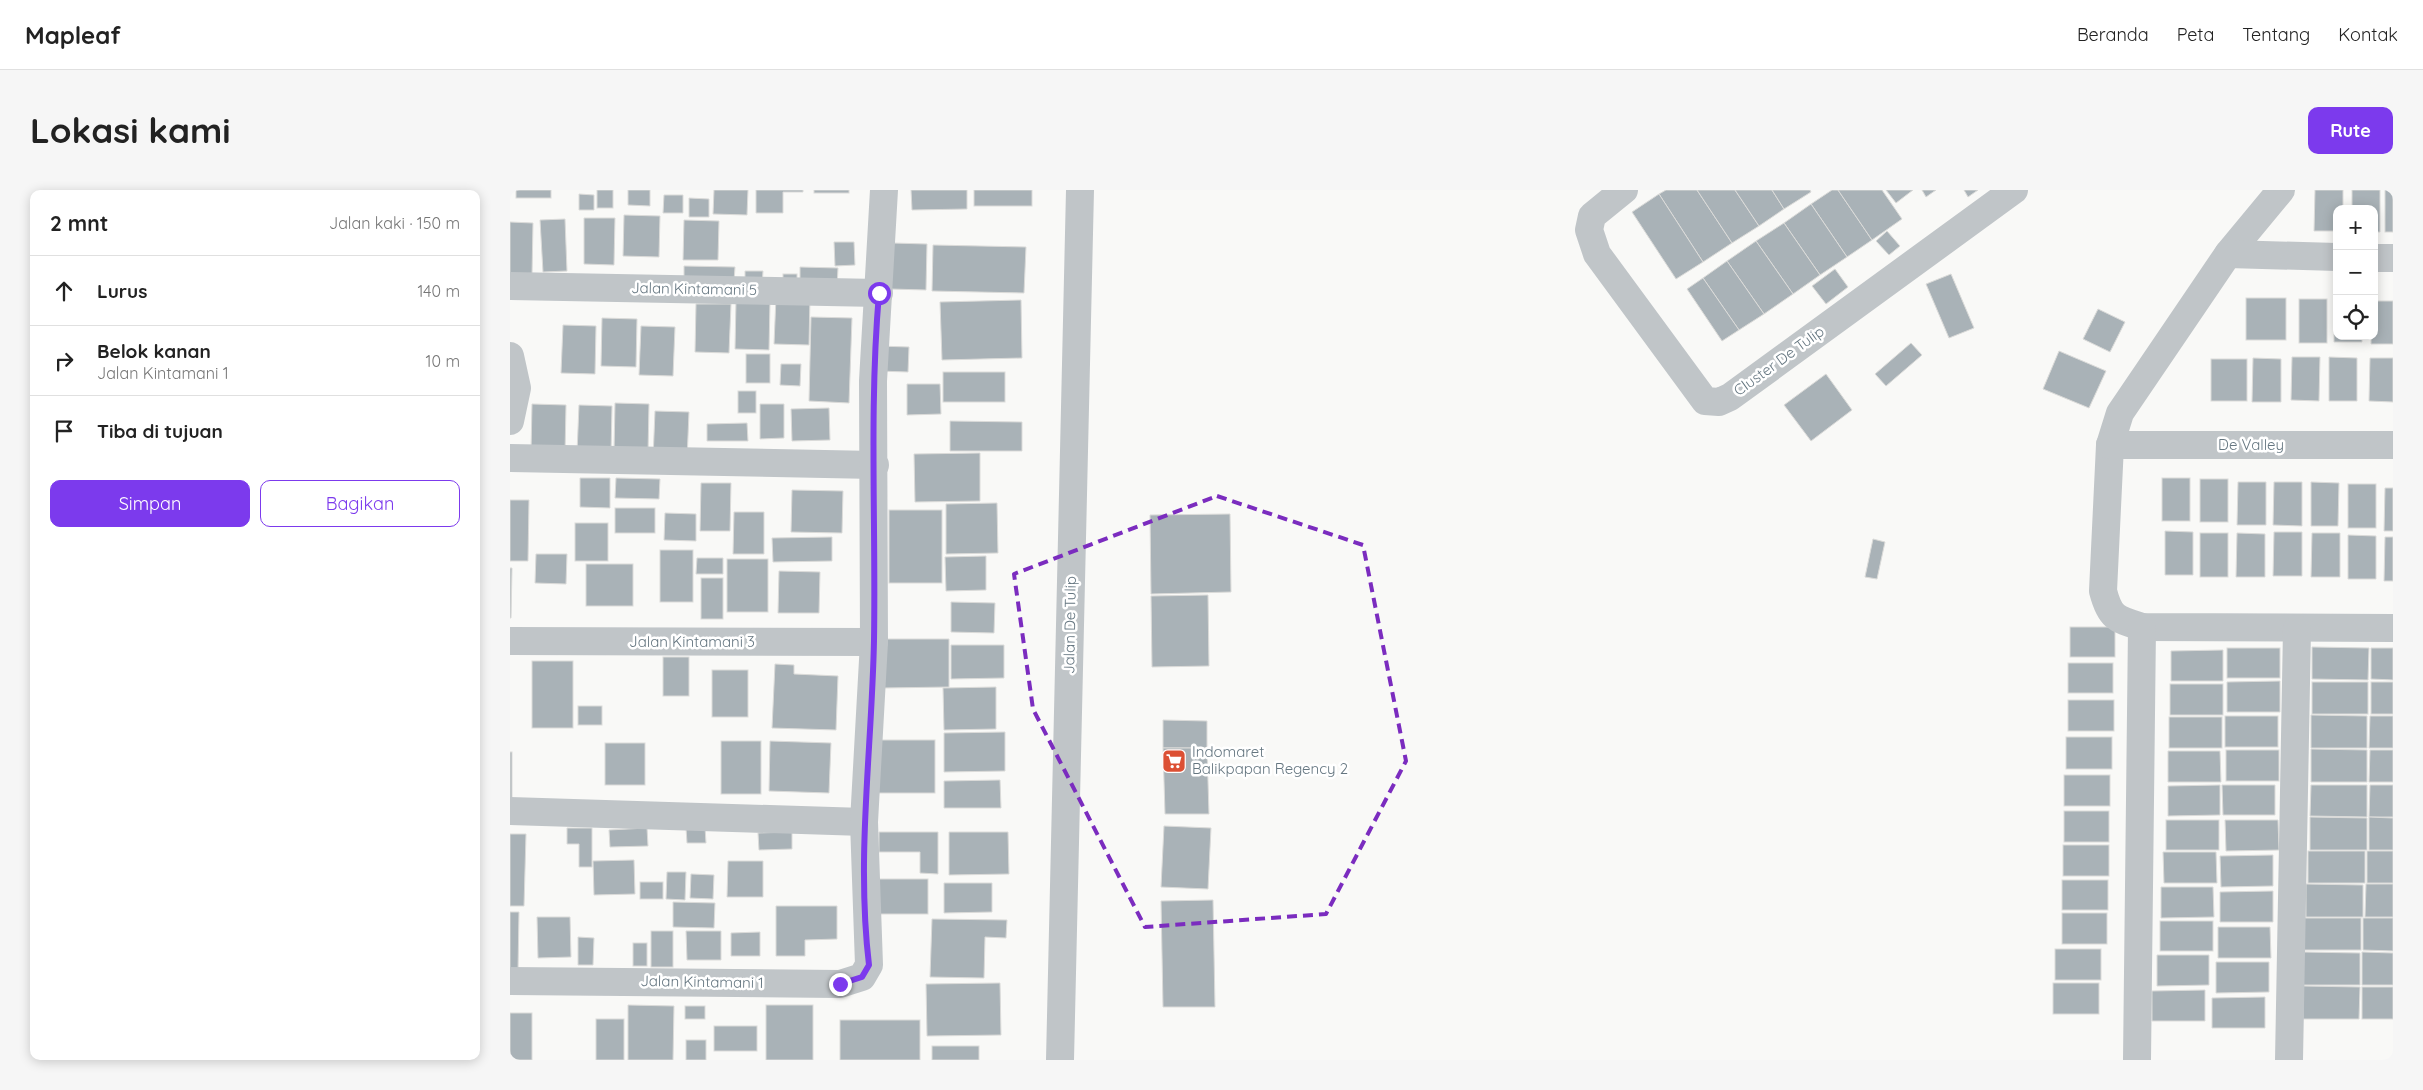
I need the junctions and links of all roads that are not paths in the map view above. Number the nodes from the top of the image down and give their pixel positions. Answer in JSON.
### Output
{"nodes":[{"id":1,"x":884,"y":190,"type":"edge"},
{"id":2,"x":1080,"y":190,"type":"edge"},
{"id":3,"x":1624,"y":190,"type":"edge"},
{"id":4,"x":2014,"y":190,"type":"edge"},
{"id":5,"x":2281,"y":190,"type":"edge"},
{"id":6,"x":2228,"y":254,"type":"junction"},
{"id":7,"x":2333,"y":257,"type":"edge"},
{"id":8,"x":2378,"y":258,"type":"edge"},
{"id":9,"x":2393,"y":258,"type":"edge"},
{"id":10,"x":510,"y":286,"type":"edge"},
{"id":11,"x":879,"y":293,"type":"junction"},
{"id":12,"x":510,"y":356,"type":"edge"},
{"id":13,"x":510,"y":421,"type":"edge"},
{"id":14,"x":2110,"y":445,"type":"junction"},
{"id":15,"x":2393,"y":445,"type":"edge"},
{"id":16,"x":510,"y":458,"type":"edge"},
{"id":17,"x":875,"y":466,"type":"junction"},
{"id":18,"x":2142,"y":627,"type":"junction"},
{"id":19,"x":2393,"y":628,"type":"edge"},
{"id":20,"x":2297,"y":629,"type":"junction"},
{"id":21,"x":510,"y":641,"type":"edge"},
{"id":22,"x":874,"y":642,"type":"junction"},
{"id":23,"x":510,"y":811,"type":"edge"},
{"id":24,"x":864,"y":822,"type":"junction"},
{"id":25,"x":510,"y":981,"type":"edge"},
{"id":26,"x":1060,"y":1060,"type":"edge"},
{"id":27,"x":2137,"y":1060,"type":"edge"},
{"id":28,"x":2280,"y":1060,"type":"edge"},
{"id":29,"x":2289,"y":1060,"type":"edge"},
{"id":30,"x":2296,"y":1060,"type":"edge"}],
"edges":[{"from":1,"to":11,"type":"street","name":"Jalan Kintamani 1"},
{"from":2,"to":26,"type":"street","name":"Jalan De Tulip"},
{"from":3,"to":4,"type":"street","name":"Cluster De Tulip"},
{"from":5,"to":6,"type":"street"},
{"from":6,"to":7,"type":"street"},
{"from":6,"to":14,"type":"street"},
{"from":8,"to":9,"type":"street"},
{"from":10,"to":11,"type":"street","name":"Jalan Kintamani 5"},
{"from":11,"to":17,"type":"street","name":"Jalan Kintamani 1"},
{"from":12,"to":13,"type":"street"},
{"from":14,"to":15,"type":"street","name":"De Valley"},
{"from":14,"to":18,"type":"street"},
{"from":16,"to":17,"type":"street"},
{"from":17,"to":22,"type":"street","name":"Jalan Kintamani 1"},
{"from":18,"to":20,"type":"street"},
{"from":18,"to":27,"type":"street"},
{"from":19,"to":20,"type":"street"},
{"from":20,"to":29,"type":"street"},
{"from":21,"to":22,"type":"street","name":"Jalan Kintamani 3"},
{"from":22,"to":24,"type":"street","name":"Jalan Kintamani 1"},
{"from":23,"to":24,"type":"street"},
{"from":24,"to":25,"type":"street","name":"Jalan Kintamani 1"},
{"from":28,"to":29,"type":"street"},
{"from":29,"to":30,"type":"street"}]}
